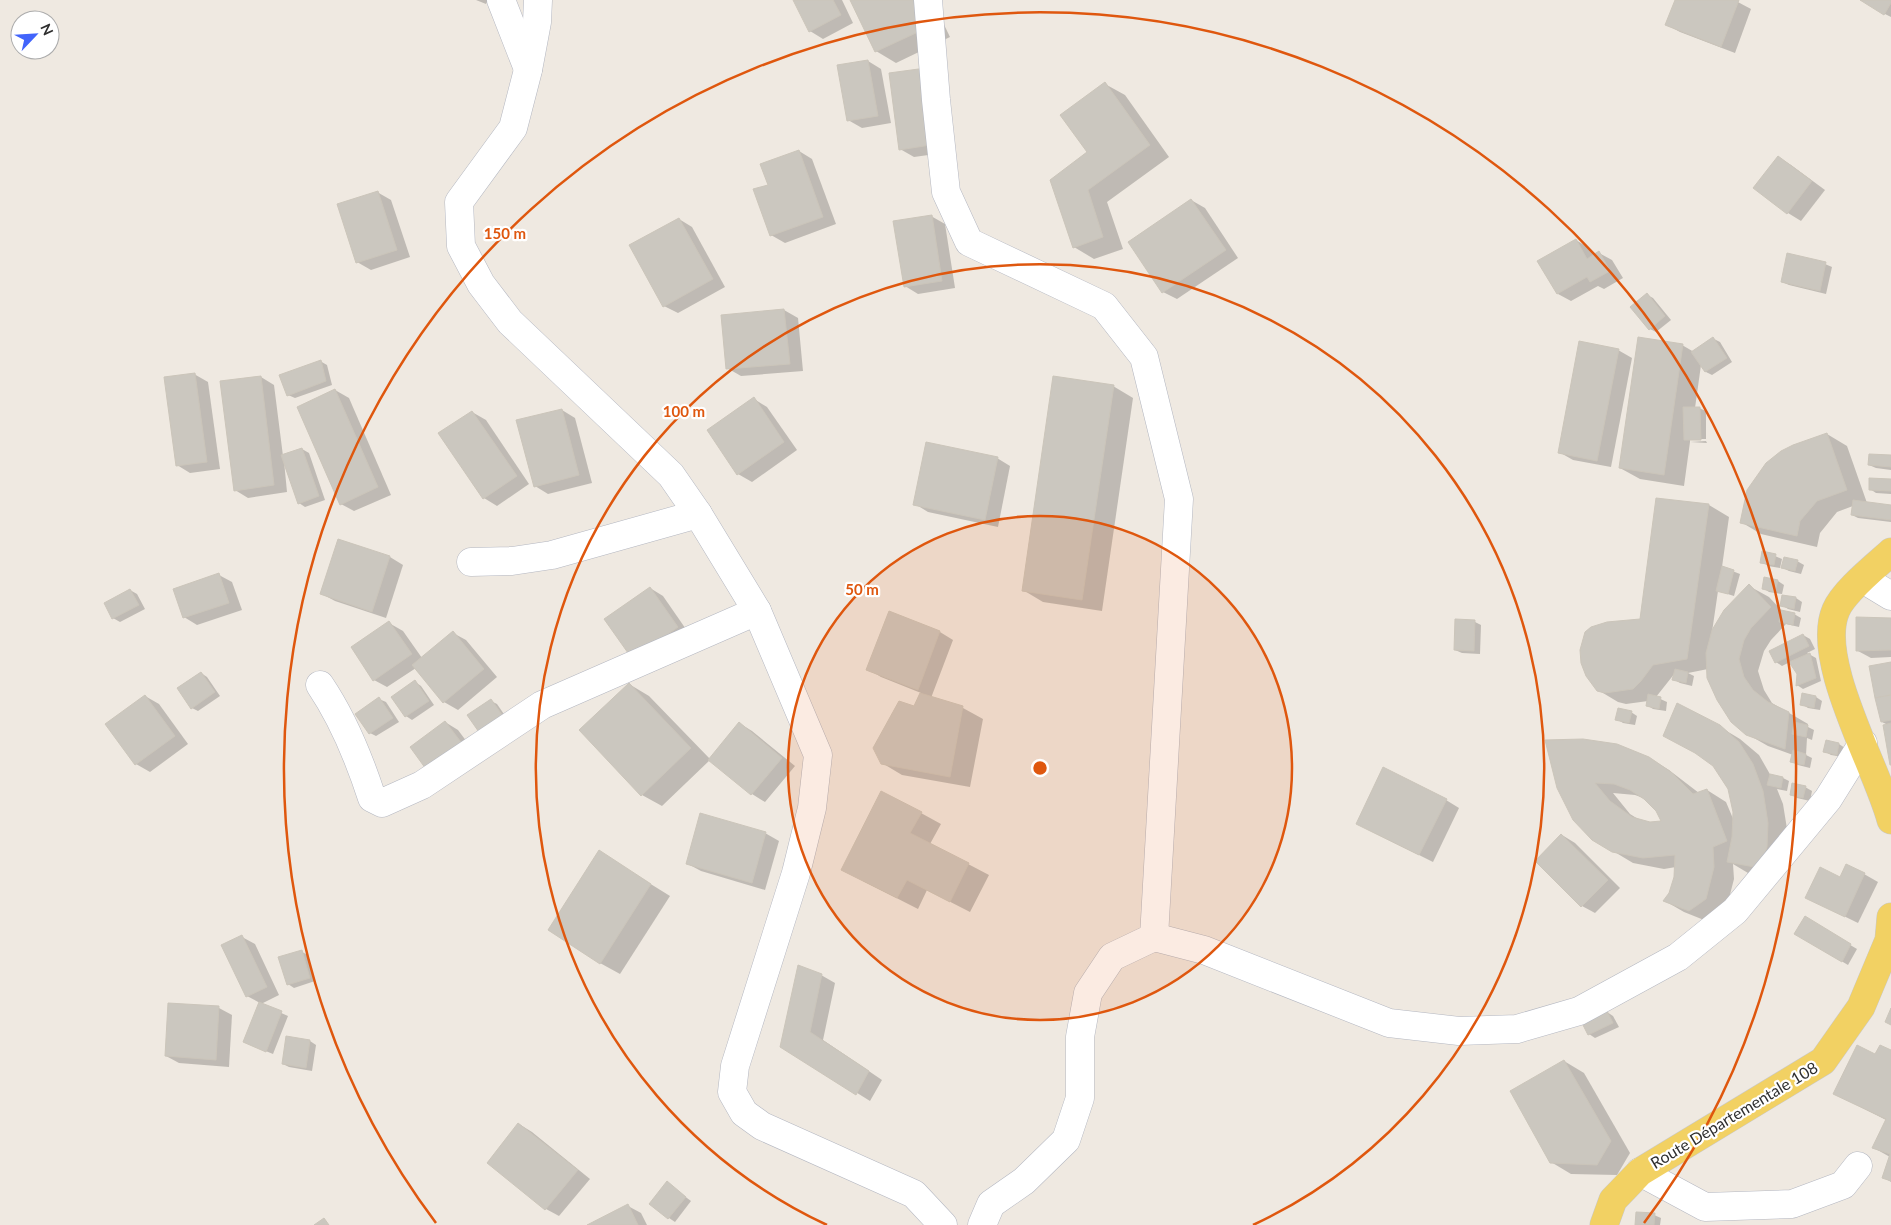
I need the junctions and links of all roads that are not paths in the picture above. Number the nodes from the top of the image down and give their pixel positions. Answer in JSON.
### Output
{"nodes":[{"id":1,"x":501,"y":0,"type":"edge"},
{"id":2,"x":538,"y":0,"type":"edge"},
{"id":3,"x":928,"y":0,"type":"edge"},
{"id":4,"x":528,"y":70,"type":"junction"},
{"id":5,"x":698,"y":514,"type":"junction"},
{"id":6,"x":1891,"y":552,"type":"edge"},
{"id":7,"x":471,"y":562,"type":"dead end"},
{"id":8,"x":1863,"y":579,"type":"junction"},
{"id":9,"x":1891,"y":596,"type":"edge"},
{"id":10,"x":757,"y":611,"type":"junction"},
{"id":11,"x":320,"y":685,"type":"dead end"},
{"id":12,"x":1863,"y":743,"type":"junction"},
{"id":13,"x":1891,"y":820,"type":"edge"},
{"id":14,"x":1891,"y":917,"type":"edge"},
{"id":15,"x":1154,"y":937,"type":"junction"},
{"id":16,"x":1858,"y":1166,"type":"dead end"},
{"id":17,"x":1640,"y":1172,"type":"junction"},
{"id":18,"x":932,"y":1223,"type":"edge"},
{"id":19,"x":982,"y":1225,"type":"edge"},
{"id":20,"x":1604,"y":1225,"type":"edge"}],
"edges":[{"from":1,"to":4,"type":"street"},
{"from":2,"to":4,"type":"street"},
{"from":3,"to":15,"type":"street"},
{"from":4,"to":5,"type":"street"},
{"from":5,"to":7,"type":"street"},
{"from":5,"to":10,"type":"street"},
{"from":6,"to":8,"type":"main road"},
{"from":8,"to":9,"type":"street"},
{"from":8,"to":12,"type":"main road"},
{"from":10,"to":11,"type":"street"},
{"from":10,"to":18,"type":"street"},
{"from":12,"to":13,"type":"main road"},
{"from":12,"to":15,"type":"street"},
{"from":14,"to":17,"type":"main road","name":"Route Départementale 108"},
{"from":15,"to":19,"type":"street"},
{"from":16,"to":17,"type":"street"},
{"from":17,"to":20,"type":"main road","name":"Route Départementale 108"}]}
